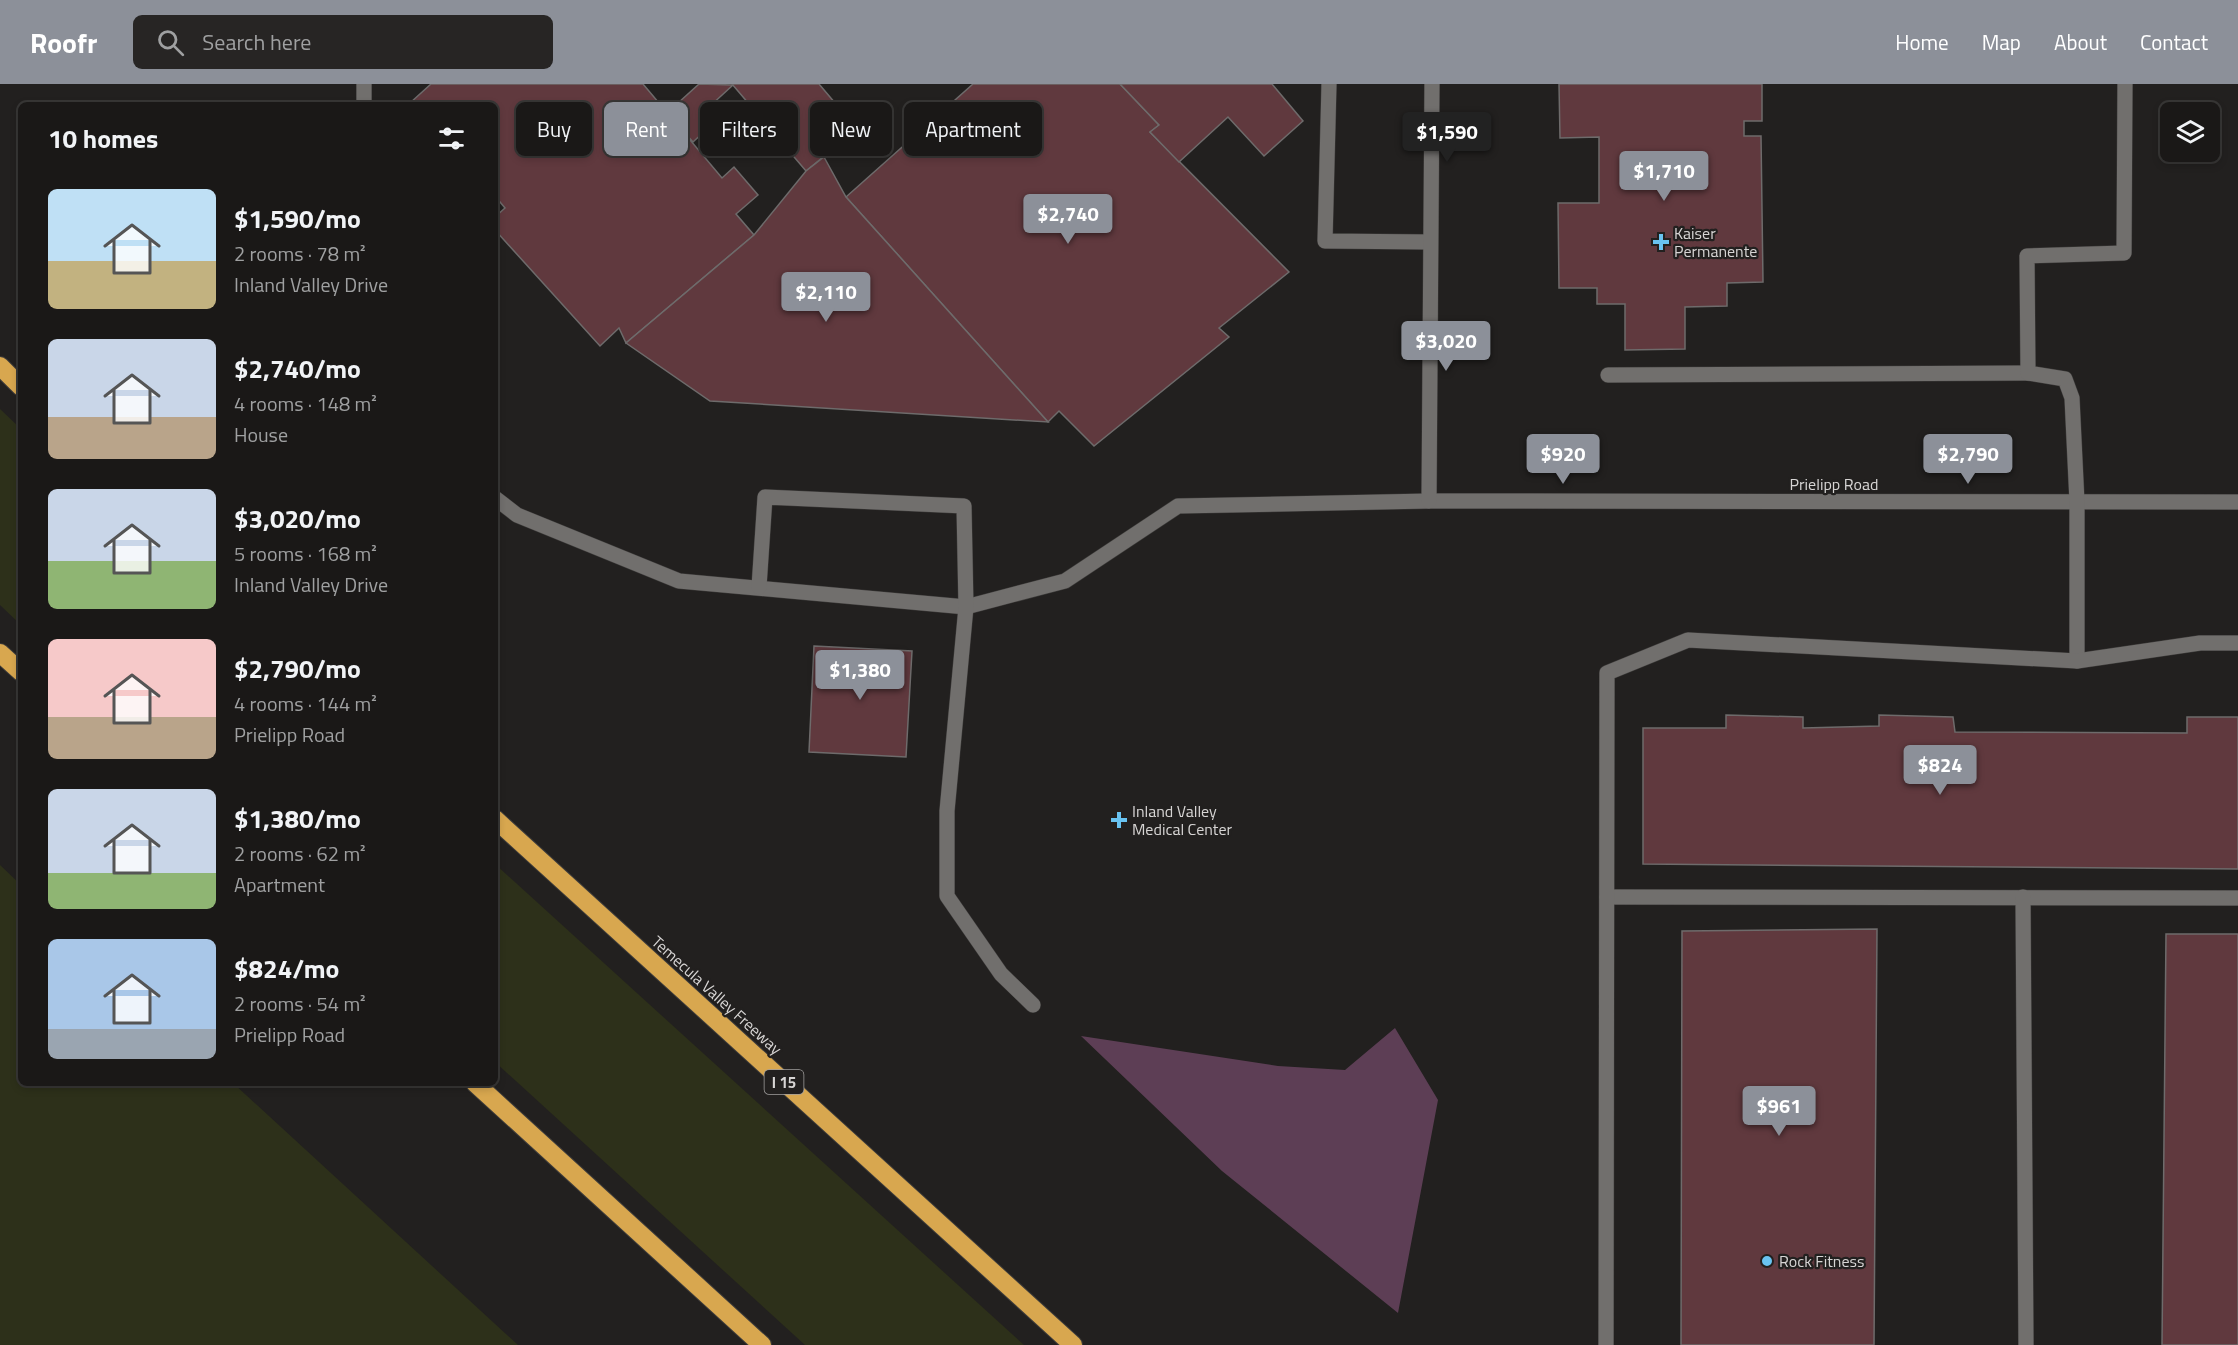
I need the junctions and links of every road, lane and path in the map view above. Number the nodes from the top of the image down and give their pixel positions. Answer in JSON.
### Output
{"nodes":[{"id":1,"x":364,"y":84,"type":"edge"},
{"id":2,"x":1329,"y":84,"type":"edge"},
{"id":3,"x":1432,"y":84,"type":"edge"},
{"id":4,"x":2125,"y":84,"type":"edge"},
{"id":5,"x":364,"y":102,"type":"edge"},
{"id":6,"x":1430,"y":242,"type":"junction"},
{"id":7,"x":0,"y":366,"type":"edge"},
{"id":8,"x":2028,"y":373,"type":"junction"},
{"id":9,"x":1608,"y":375,"type":"dead end"},
{"id":10,"x":18,"y":384,"type":"edge"},
{"id":11,"x":498,"y":500,"type":"edge"},
{"id":12,"x":1429,"y":501,"type":"junction"},
{"id":13,"x":2077,"y":502,"type":"junction"},
{"id":14,"x":2238,"y":502,"type":"edge"},
{"id":15,"x":759,"y":587,"type":"junction"},
{"id":16,"x":966,"y":607,"type":"junction"},
{"id":17,"x":2238,"y":643,"type":"edge"},
{"id":18,"x":0,"y":653,"type":"edge"},
{"id":19,"x":2077,"y":661,"type":"junction"},
{"id":20,"x":18,"y":669,"type":"edge"},
{"id":21,"x":498,"y":822,"type":"edge"},
{"id":22,"x":1607,"y":897,"type":"junction"},
{"id":23,"x":2023,"y":897,"type":"junction"},
{"id":24,"x":2238,"y":898,"type":"edge"},
{"id":25,"x":1034,"y":1005,"type":"dead end"},
{"id":26,"x":478,"y":1086,"type":"edge"},
{"id":27,"x":762,"y":1345,"type":"edge"},
{"id":28,"x":1073,"y":1345,"type":"edge"},
{"id":29,"x":1606,"y":1345,"type":"edge"},
{"id":30,"x":2026,"y":1345,"type":"edge"}],
"edges":[{"from":1,"to":5,"type":"street"},
{"from":2,"to":6,"type":"street"},
{"from":3,"to":6,"type":"street"},
{"from":4,"to":8,"type":"street"},
{"from":6,"to":12,"type":"street"},
{"from":7,"to":10,"type":"highway"},
{"from":8,"to":9,"type":"street"},
{"from":8,"to":13,"type":"street"},
{"from":11,"to":15,"type":"street"},
{"from":12,"to":13,"type":"street","name":"Prielipp Road"},
{"from":12,"to":16,"type":"street","name":"Prielipp Road"},
{"from":13,"to":14,"type":"street","name":"Prielipp Road"},
{"from":13,"to":19,"type":"street"},
{"from":15,"to":16,"type":"street"},
{"from":15,"to":16,"type":"street"},
{"from":16,"to":25,"type":"street"},
{"from":17,"to":19,"type":"street"},
{"from":18,"to":20,"type":"highway"},
{"from":19,"to":22,"type":"street"},
{"from":21,"to":28,"type":"highway","name":"Temecula Valley Freeway","number":"I 15"},
{"from":22,"to":23,"type":"street"},
{"from":22,"to":29,"type":"street"},
{"from":23,"to":24,"type":"street"},
{"from":23,"to":30,"type":"street"},
{"from":26,"to":27,"type":"highway"}]}
